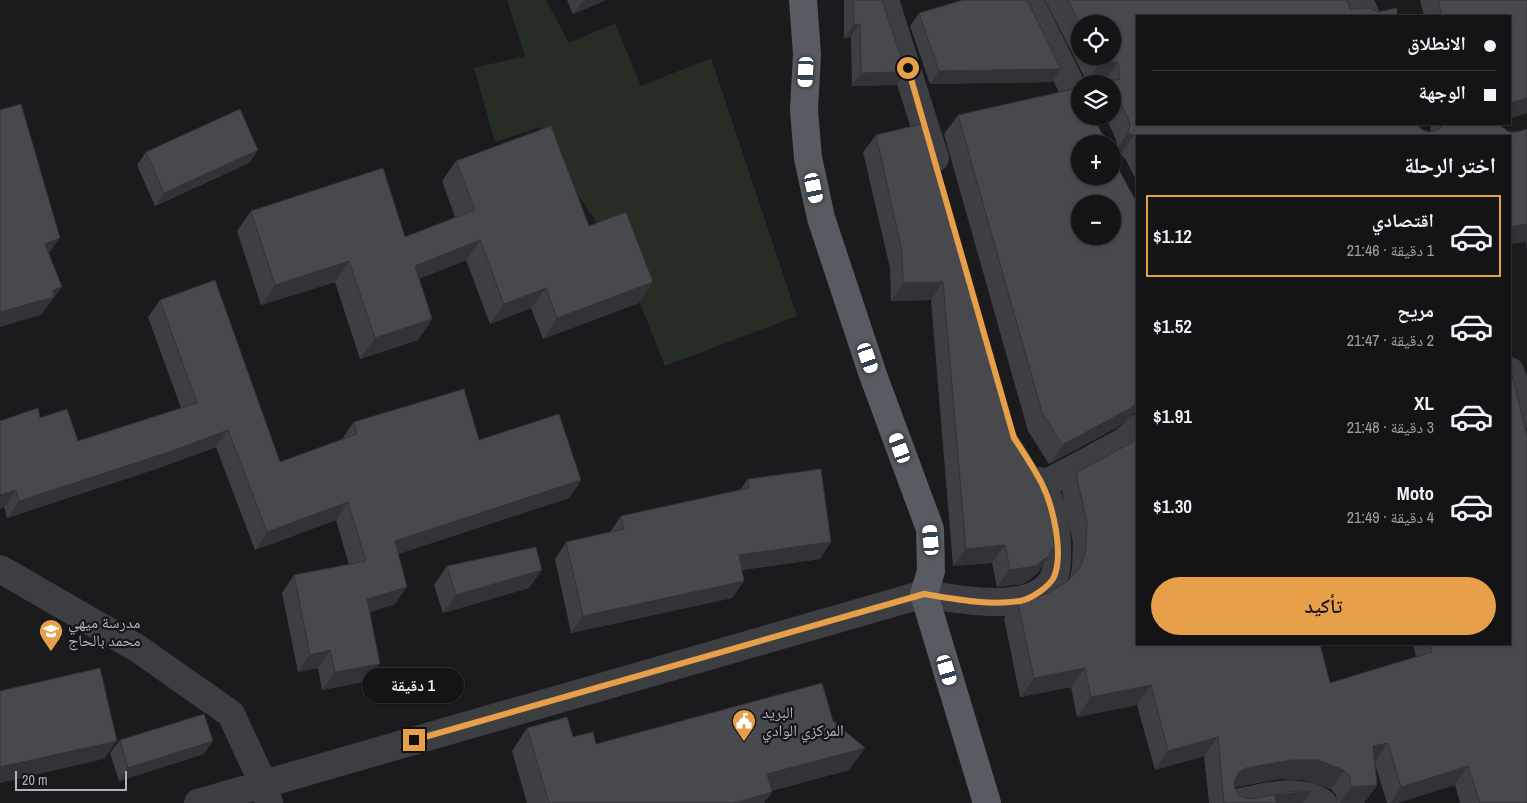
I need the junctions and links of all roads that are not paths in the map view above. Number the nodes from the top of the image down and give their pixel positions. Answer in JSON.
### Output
{"nodes":[{"id":1,"x":803,"y":0,"type":"edge"},
{"id":2,"x":885,"y":0,"type":"edge"},
{"id":3,"x":1028,"y":0,"type":"edge"},
{"id":4,"x":1359,"y":0,"type":"edge"},
{"id":5,"x":1366,"y":15,"type":"edge"},
{"id":6,"x":1071,"y":85,"type":"edge"},
{"id":7,"x":940,"y":178,"type":"edge"},
{"id":8,"x":1511,"y":374,"type":"edge"},
{"id":9,"x":1527,"y":414,"type":"edge"},
{"id":10,"x":1136,"y":430,"type":"edge"},
{"id":11,"x":1029,"y":462,"type":"edge"},
{"id":12,"x":1043,"y":485,"type":"junction"},
{"id":13,"x":0,"y":569,"type":"edge"},
{"id":14,"x":924,"y":594,"type":"junction"},
{"id":15,"x":266,"y":793,"type":"edge"},
{"id":16,"x":198,"y":803,"type":"edge"},
{"id":17,"x":987,"y":803,"type":"edge"},
{"id":18,"x":1236,"y":803,"type":"edge"},
{"id":19,"x":1323,"y":803,"type":"edge"}],
"edges":[{"from":1,"to":14,"type":"main road"},
{"from":2,"to":7,"type":"street"},
{"from":3,"to":6,"type":"street"},
{"from":4,"to":5,"type":"street"},
{"from":8,"to":9,"type":"street"},
{"from":10,"to":12,"type":"street"},
{"from":11,"to":12,"type":"street"},
{"from":12,"to":14,"type":"street"},
{"from":13,"to":15,"type":"street"},
{"from":14,"to":15,"type":"street"},
{"from":14,"to":17,"type":"main road"},
{"from":15,"to":16,"type":"street"},
{"from":18,"to":19,"type":"street"}]}
